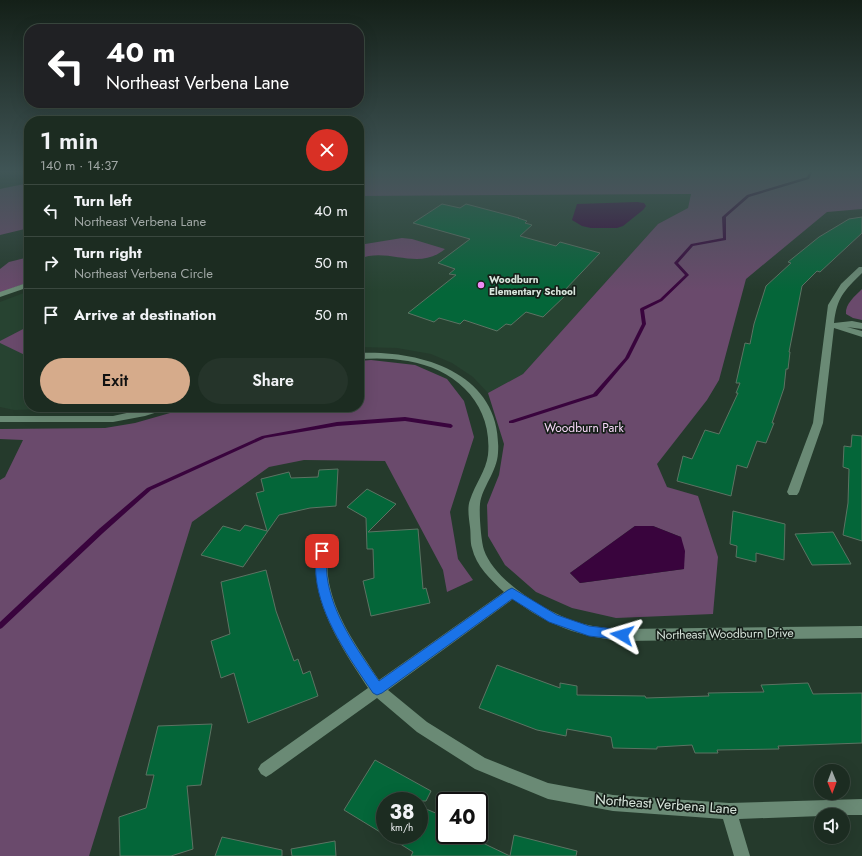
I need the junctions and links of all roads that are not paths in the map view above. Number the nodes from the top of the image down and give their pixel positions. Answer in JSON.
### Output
{"nodes":[{"id":1,"x":862,"y":269,"type":"edge"},
{"id":2,"x":24,"y":286,"type":"edge"},
{"id":3,"x":0,"y":295,"type":"edge"},
{"id":4,"x":830,"y":324,"type":"junction"},
{"id":5,"x":862,"y":326,"type":"edge"},
{"id":6,"x":862,"y":334,"type":"edge"},
{"id":7,"x":364,"y":356,"type":"edge"},
{"id":8,"x":148,"y":412,"type":"edge"},
{"id":9,"x":0,"y":419,"type":"edge"},
{"id":10,"x":794,"y":492,"type":"dead end"},
{"id":11,"x":322,"y":551,"type":"dead end"},
{"id":12,"x":512,"y":593,"type":"junction"},
{"id":13,"x":862,"y":632,"type":"edge"},
{"id":14,"x":377,"y":689,"type":"junction"},
{"id":15,"x":266,"y":769,"type":"dead end"},
{"id":16,"x":862,"y":807,"type":"edge"},
{"id":17,"x":729,"y":811,"type":"junction"},
{"id":18,"x":742,"y":856,"type":"edge"}],
"edges":[{"from":1,"to":4,"type":"street"},
{"from":2,"to":3,"type":"street"},
{"from":4,"to":5,"type":"street"},
{"from":4,"to":6,"type":"street"},
{"from":4,"to":10,"type":"street"},
{"from":7,"to":12,"type":"street","name":"Northeast Woodburn Drive"},
{"from":8,"to":9,"type":"street"},
{"from":11,"to":14,"type":"street","name":"Northeast Verbena Lane"},
{"from":12,"to":13,"type":"street","name":"Northeast Woodburn Drive"},
{"from":12,"to":14,"type":"street"},
{"from":14,"to":15,"type":"street"},
{"from":14,"to":17,"type":"street","name":"Northeast Verbena Lane"},
{"from":16,"to":17,"type":"street","name":"Northeast Verbena Lane"},
{"from":17,"to":18,"type":"street"}]}
